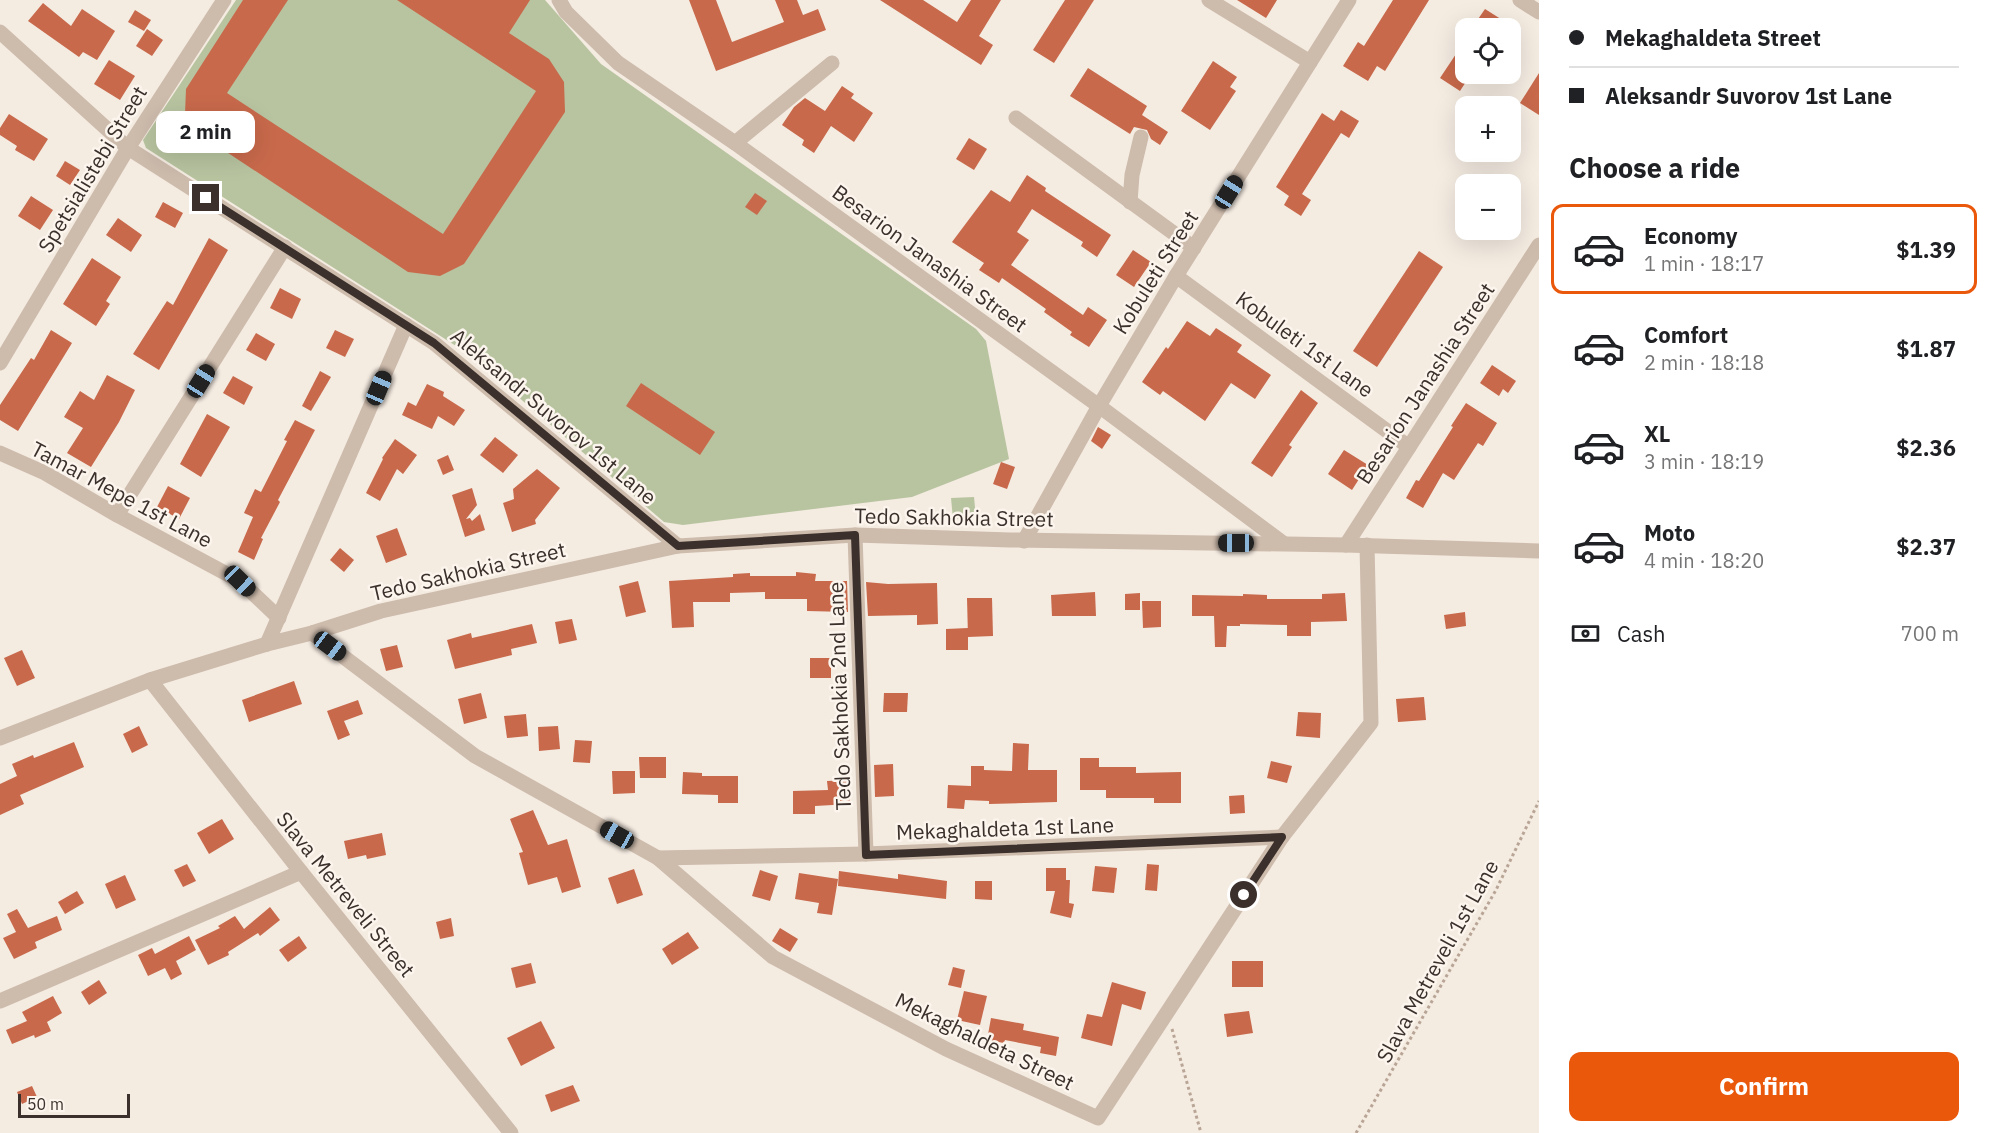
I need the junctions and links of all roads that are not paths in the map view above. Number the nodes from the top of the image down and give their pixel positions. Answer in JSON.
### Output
{"nodes":[{"id":1,"x":224,"y":0,"type":"edge"},
{"id":2,"x":559,"y":0,"type":"edge"},
{"id":3,"x":1209,"y":0,"type":"edge"},
{"id":4,"x":1349,"y":0,"type":"edge"},
{"id":5,"x":1520,"y":0,"type":"edge"},
{"id":6,"x":1539,"y":12,"type":"edge"},
{"id":7,"x":0,"y":32,"type":"edge"},
{"id":8,"x":1310,"y":62,"type":"junction"},
{"id":9,"x":832,"y":63,"type":"dead end"},
{"id":10,"x":1016,"y":118,"type":"dead end"},
{"id":11,"x":1141,"y":137,"type":"dead end"},
{"id":12,"x":735,"y":143,"type":"junction"},
{"id":13,"x":128,"y":148,"type":"junction"},
{"id":14,"x":1130,"y":202,"type":"junction"},
{"id":15,"x":1539,"y":245,"type":"edge"},
{"id":16,"x":285,"y":248,"type":"junction"},
{"id":17,"x":1194,"y":248,"type":"junction"},
{"id":18,"x":1176,"y":276,"type":"junction"},
{"id":19,"x":406,"y":325,"type":"junction"},
{"id":20,"x":0,"y":363,"type":"edge"},
{"id":21,"x":1099,"y":406,"type":"junction"},
{"id":22,"x":1409,"y":447,"type":"junction"},
{"id":23,"x":0,"y":453,"type":"edge"},
{"id":24,"x":117,"y":515,"type":"junction"},
{"id":25,"x":855,"y":535,"type":"junction"},
{"id":26,"x":1024,"y":541,"type":"junction"},
{"id":27,"x":1283,"y":543,"type":"junction"},
{"id":28,"x":1346,"y":545,"type":"junction"},
{"id":29,"x":1367,"y":545,"type":"junction"},
{"id":30,"x":678,"y":546,"type":"junction"},
{"id":31,"x":1539,"y":551,"type":"edge"},
{"id":32,"x":279,"y":618,"type":"junction"},
{"id":33,"x":312,"y":633,"type":"junction"},
{"id":34,"x":267,"y":644,"type":"junction"},
{"id":35,"x":150,"y":680,"type":"junction"},
{"id":36,"x":0,"y":738,"type":"edge"},
{"id":37,"x":1282,"y":837,"type":"junction"},
{"id":38,"x":866,"y":855,"type":"junction"},
{"id":39,"x":658,"y":858,"type":"junction"},
{"id":40,"x":301,"y":872,"type":"junction"},
{"id":41,"x":0,"y":1001,"type":"edge"},
{"id":42,"x":512,"y":1133,"type":"edge"}],
"edges":[{"from":1,"to":13,"type":"street","name":"Spetsialistebi Street"},
{"from":2,"to":12,"type":"street","name":"Besarion Janashia Street"},
{"from":3,"to":8,"type":"street"},
{"from":4,"to":8,"type":"street","name":"Kobuleti Street"},
{"from":5,"to":6,"type":"street"},
{"from":7,"to":13,"type":"street","name":"Aleksandr Suvorov 1st Lane"},
{"from":8,"to":17,"type":"street","name":"Kobuleti Street"},
{"from":9,"to":12,"type":"street"},
{"from":10,"to":14,"type":"street"},
{"from":11,"to":14,"type":"street"},
{"from":12,"to":21,"type":"street","name":"Besarion Janashia Street"},
{"from":13,"to":16,"type":"street","name":"Aleksandr Suvorov 1st Lane"},
{"from":13,"to":20,"type":"street","name":"Spetsialistebi Street"},
{"from":14,"to":17,"type":"street"},
{"from":15,"to":22,"type":"street","name":"Besarion Janashia Street"},
{"from":16,"to":19,"type":"street","name":"Aleksandr Suvorov 1st Lane"},
{"from":16,"to":24,"type":"street"},
{"from":17,"to":18,"type":"street","name":"Kobuleti Street"},
{"from":18,"to":21,"type":"street","name":"Kobuleti Street"},
{"from":18,"to":22,"type":"street","name":"Kobuleti 1st Lane"},
{"from":19,"to":30,"type":"street","name":"Aleksandr Suvorov 1st Lane"},
{"from":19,"to":32,"type":"street"},
{"from":21,"to":26,"type":"street","name":"Kobuleti Street"},
{"from":21,"to":27,"type":"street","name":"Besarion Janashia Street"},
{"from":22,"to":28,"type":"street","name":"Besarion Janashia Street"},
{"from":23,"to":24,"type":"street","name":"Tamar Mepe 1st Lane"},
{"from":24,"to":32,"type":"street","name":"Tamar Mepe 1st Lane"},
{"from":25,"to":26,"type":"street","name":"Tedo Sakhokia Street"},
{"from":25,"to":30,"type":"street","name":"Tedo Sakhokia Street"},
{"from":25,"to":38,"type":"street","name":"Tedo Sakhokia 2nd Lane"},
{"from":26,"to":27,"type":"street","name":"Tedo Sakhokia Street"},
{"from":27,"to":28,"type":"street","name":"Tedo Sakhokia Street"},
{"from":28,"to":29,"type":"street","name":"Tedo Sakhokia Street"},
{"from":29,"to":31,"type":"street","name":"Tedo Sakhokia Street"},
{"from":29,"to":37,"type":"street","name":"Mekaghaldeta Street"},
{"from":30,"to":33,"type":"street","name":"Tedo Sakhokia Street"},
{"from":32,"to":34,"type":"street"},
{"from":33,"to":34,"type":"street","name":"Tedo Sakhokia Street"},
{"from":33,"to":39,"type":"street","name":"Mekaghaldeta Street"},
{"from":34,"to":35,"type":"street","name":"Tedo Sakhokia Street"},
{"from":35,"to":36,"type":"street","name":"Tedo Sakhokia Street"},
{"from":35,"to":40,"type":"street","name":"Slava Metreveli Street"},
{"from":37,"to":38,"type":"street","name":"Mekaghaldeta 1st Lane"},
{"from":37,"to":39,"type":"street","name":"Mekaghaldeta Street"},
{"from":38,"to":39,"type":"street","name":"Mekaghaldeta 1st Lane"},
{"from":40,"to":41,"type":"street"},
{"from":40,"to":42,"type":"street","name":"Slava Metreveli Street"}]}
